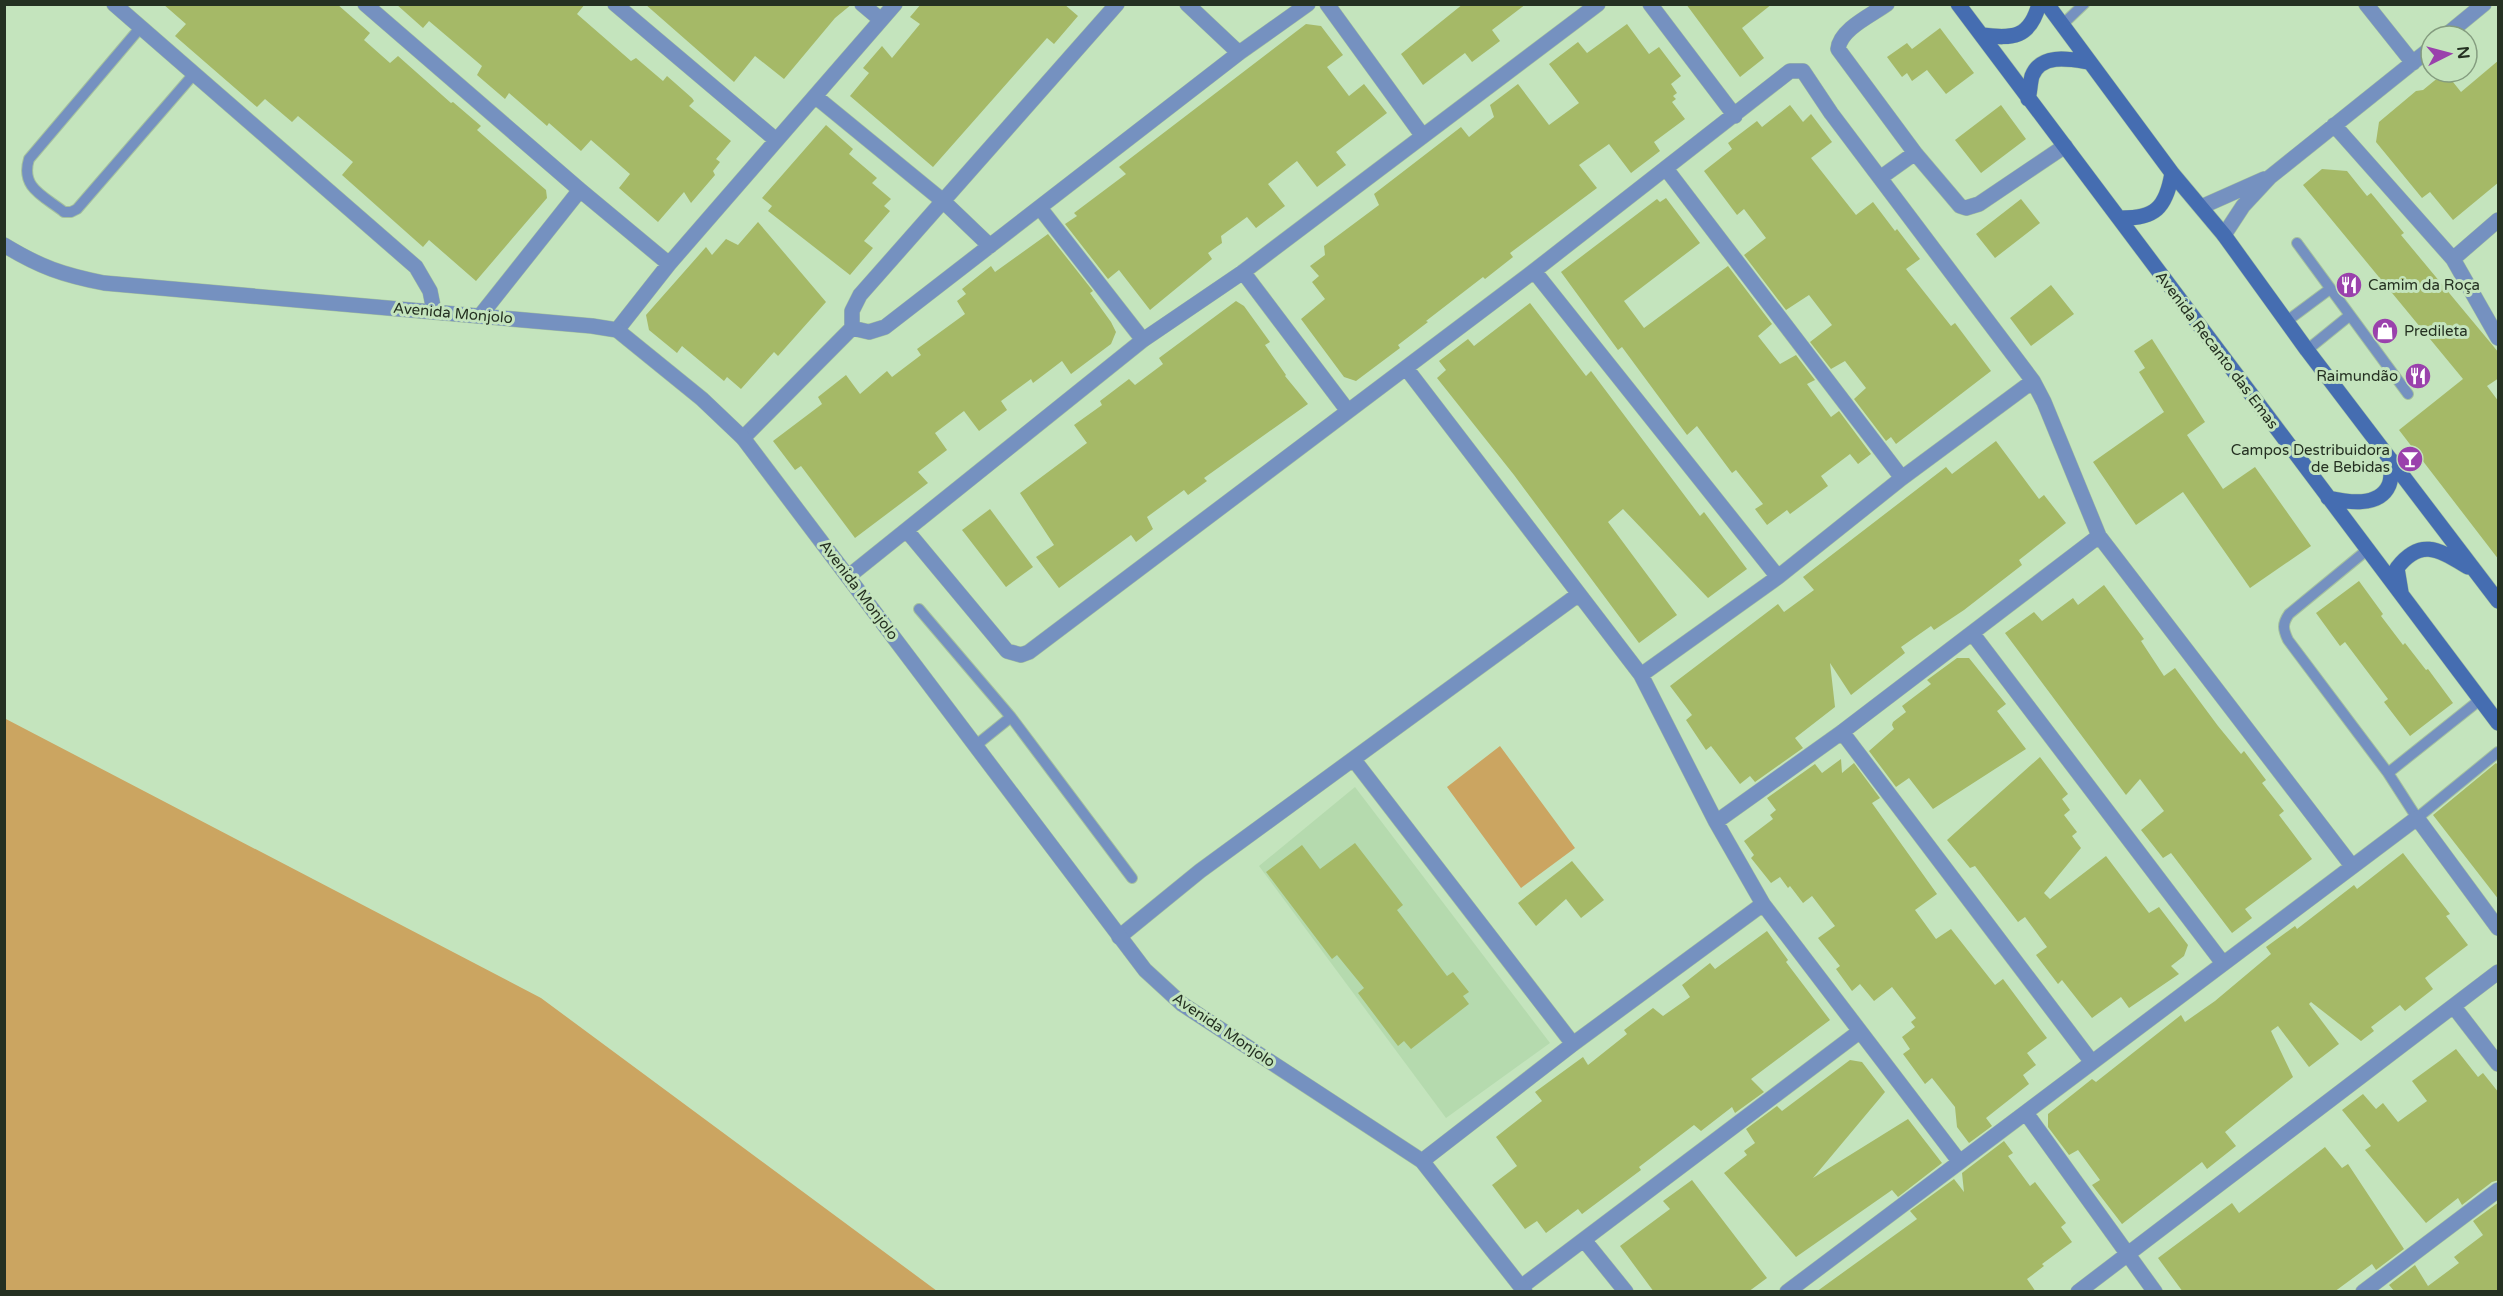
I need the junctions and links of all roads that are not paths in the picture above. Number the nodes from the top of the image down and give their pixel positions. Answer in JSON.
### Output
{"nodes":[{"id":1,"x":114,"y":4,"type":"edge"},
{"id":2,"x":365,"y":4,"type":"edge"},
{"id":3,"x":615,"y":4,"type":"edge"},
{"id":4,"x":862,"y":4,"type":"edge"},
{"id":5,"x":895,"y":4,"type":"edge"},
{"id":6,"x":1117,"y":4,"type":"edge"},
{"id":7,"x":1187,"y":4,"type":"edge"},
{"id":8,"x":1308,"y":4,"type":"edge"},
{"id":9,"x":1327,"y":4,"type":"edge"},
{"id":10,"x":1598,"y":4,"type":"edge"},
{"id":11,"x":1650,"y":4,"type":"edge"},
{"id":12,"x":1887,"y":4,"type":"edge"},
{"id":13,"x":1958,"y":4,"type":"edge"},
{"id":14,"x":2039,"y":4,"type":"edge"},
{"id":15,"x":2047,"y":4,"type":"edge"},
{"id":16,"x":2084,"y":4,"type":"edge"},
{"id":17,"x":2366,"y":4,"type":"edge"},
{"id":18,"x":2484,"y":4,"type":"edge"},
{"id":19,"x":881,"y":20,"type":"junction"},
{"id":20,"x":2062,"y":24,"type":"junction"},
{"id":21,"x":2460,"y":24,"type":"edge"},
{"id":22,"x":140,"y":28,"type":"junction"},
{"id":23,"x":1982,"y":35,"type":"junction"},
{"id":24,"x":1239,"y":53,"type":"junction"},
{"id":25,"x":2419,"y":58,"type":"edge"},
{"id":26,"x":2088,"y":62,"type":"junction"},
{"id":27,"x":2413,"y":63,"type":"junction"},
{"id":28,"x":193,"y":75,"type":"junction"},
{"id":29,"x":816,"y":97,"type":"junction"},
{"id":30,"x":2028,"y":99,"type":"junction"},
{"id":31,"x":1735,"y":116,"type":"junction"},
{"id":32,"x":2334,"y":125,"type":"junction"},
{"id":33,"x":1422,"y":135,"type":"junction"},
{"id":34,"x":776,"y":140,"type":"junction"},
{"id":35,"x":2065,"y":146,"type":"junction"},
{"id":36,"x":1915,"y":153,"type":"junction"},
{"id":37,"x":1666,"y":170,"type":"junction"},
{"id":38,"x":2172,"y":173,"type":"junction"},
{"id":39,"x":2270,"y":177,"type":"junction"},
{"id":40,"x":1880,"y":178,"type":"junction"},
{"id":41,"x":580,"y":190,"type":"junction"},
{"id":42,"x":943,"y":201,"type":"junction"},
{"id":43,"x":2201,"y":207,"type":"junction"},
{"id":44,"x":1041,"y":208,"type":"junction"},
{"id":45,"x":2119,"y":218,"type":"junction"},
{"id":46,"x":2499,"y":220,"type":"edge"},
{"id":47,"x":2224,"y":235,"type":"junction"},
{"id":48,"x":2297,"y":243,"type":"dead end"},
{"id":49,"x":4,"y":245,"type":"edge"},
{"id":50,"x":990,"y":246,"type":"junction"},
{"id":51,"x":2453,"y":259,"type":"junction"},
{"id":52,"x":669,"y":264,"type":"junction"},
{"id":53,"x":1243,"y":272,"type":"junction"},
{"id":54,"x":1534,"y":272,"type":"junction"},
{"id":55,"x":2330,"y":289,"type":"junction"},
{"id":56,"x":434,"y":311,"type":"junction"},
{"id":57,"x":480,"y":316,"type":"junction"},
{"id":58,"x":2349,"y":316,"type":"junction"},
{"id":59,"x":2287,"y":321,"type":"junction"},
{"id":60,"x":852,"y":328,"type":"junction"},
{"id":61,"x":617,"y":330,"type":"junction"},
{"id":62,"x":2499,"y":338,"type":"edge"},
{"id":63,"x":1143,"y":340,"type":"junction"},
{"id":64,"x":2307,"y":350,"type":"junction"},
{"id":65,"x":1406,"y":368,"type":"junction"},
{"id":66,"x":2033,"y":381,"type":"junction"},
{"id":67,"x":2408,"y":394,"type":"dead end"},
{"id":68,"x":1348,"y":411,"type":"junction"},
{"id":69,"x":743,"y":438,"type":"junction"},
{"id":70,"x":2391,"y":460,"type":"junction"},
{"id":71,"x":1902,"y":478,"type":"junction"},
{"id":72,"x":2328,"y":498,"type":"junction"},
{"id":73,"x":907,"y":531,"type":"junction"},
{"id":74,"x":2100,"y":536,"type":"junction"},
{"id":75,"x":2367,"y":550,"type":"junction"},
{"id":76,"x":2476,"y":571,"type":"junction"},
{"id":77,"x":849,"y":576,"type":"junction"},
{"id":78,"x":1778,"y":577,"type":"junction"},
{"id":79,"x":1579,"y":594,"type":"junction"},
{"id":80,"x":2402,"y":596,"type":"junction"},
{"id":81,"x":2499,"y":601,"type":"edge"},
{"id":82,"x":919,"y":609,"type":"dead end"},
{"id":83,"x":1972,"y":633,"type":"junction"},
{"id":84,"x":1641,"y":675,"type":"junction"},
{"id":85,"x":2481,"y":699,"type":"junction"},
{"id":86,"x":1011,"y":717,"type":"junction"},
{"id":87,"x":2499,"y":723,"type":"edge"},
{"id":88,"x":1842,"y":732,"type":"junction"},
{"id":89,"x":975,"y":746,"type":"junction"},
{"id":90,"x":2499,"y":752,"type":"edge"},
{"id":91,"x":1354,"y":760,"type":"junction"},
{"id":92,"x":2388,"y":773,"type":"junction"},
{"id":93,"x":2417,"y":818,"type":"junction"},
{"id":94,"x":1716,"y":822,"type":"junction"},
{"id":95,"x":2352,"y":866,"type":"junction"},
{"id":96,"x":1132,"y":878,"type":"dead end"},
{"id":97,"x":1763,"y":904,"type":"junction"},
{"id":98,"x":2499,"y":928,"type":"edge"},
{"id":99,"x":1119,"y":937,"type":"junction"},
{"id":100,"x":2222,"y":962,"type":"junction"},
{"id":101,"x":2499,"y":972,"type":"edge"},
{"id":102,"x":2454,"y":1007,"type":"junction"},
{"id":103,"x":1859,"y":1032,"type":"junction"},
{"id":104,"x":1573,"y":1044,"type":"junction"},
{"id":105,"x":2091,"y":1061,"type":"junction"},
{"id":106,"x":2499,"y":1064,"type":"edge"},
{"id":107,"x":2026,"y":1113,"type":"junction"},
{"id":108,"x":1422,"y":1161,"type":"junction"},
{"id":109,"x":1959,"y":1161,"type":"junction"},
{"id":110,"x":2499,"y":1190,"type":"edge"},
{"id":111,"x":1584,"y":1240,"type":"junction"},
{"id":112,"x":2127,"y":1254,"type":"junction"},
{"id":113,"x":1523,"y":1289,"type":"edge"},
{"id":114,"x":1626,"y":1292,"type":"edge"},
{"id":115,"x":1787,"y":1292,"type":"edge"},
{"id":116,"x":2078,"y":1292,"type":"edge"},
{"id":117,"x":2155,"y":1292,"type":"edge"},
{"id":118,"x":2363,"y":1292,"type":"edge"}],
"edges":[{"from":1,"to":22,"type":"street"},
{"from":2,"to":41,"type":"street"},
{"from":3,"to":34,"type":"street"},
{"from":4,"to":19,"type":"street"},
{"from":5,"to":19,"type":"street"},
{"from":6,"to":42,"type":"street"},
{"from":7,"to":24,"type":"street"},
{"from":8,"to":24,"type":"street"},
{"from":9,"to":33,"type":"street"},
{"from":10,"to":33,"type":"street"},
{"from":11,"to":31,"type":"street"},
{"from":12,"to":36,"type":"street"},
{"from":13,"to":23,"type":"main road","name":"Avenida Recanto das Emas"},
{"from":14,"to":23,"type":"main road"},
{"from":15,"to":20,"type":"main road"},
{"from":16,"to":20,"type":"lane"},
{"from":17,"to":27,"type":"street"},
{"from":18,"to":21,"type":"street"},
{"from":19,"to":29,"type":"street"},
{"from":20,"to":26,"type":"main road"},
{"from":22,"to":28,"type":"street"},
{"from":22,"to":28,"type":"lane"},
{"from":23,"to":30,"type":"main road","name":"Avenida Recanto das Emas"},
{"from":24,"to":44,"type":"street"},
{"from":25,"to":27,"type":"street"},
{"from":26,"to":30,"type":"main road"},
{"from":26,"to":38,"type":"main road"},
{"from":27,"to":32,"type":"street"},
{"from":28,"to":56,"type":"street"},
{"from":29,"to":34,"type":"street"},
{"from":29,"to":42,"type":"street"},
{"from":30,"to":35,"type":"main road","name":"Avenida Recanto das Emas"},
{"from":31,"to":37,"type":"street"},
{"from":31,"to":40,"type":"street"},
{"from":32,"to":39,"type":"street"},
{"from":32,"to":51,"type":"street"},
{"from":33,"to":53,"type":"street"},
{"from":34,"to":52,"type":"street"},
{"from":35,"to":36,"type":"street"},
{"from":35,"to":45,"type":"main road","name":"Avenida Recanto das Emas"},
{"from":36,"to":40,"type":"street"},
{"from":37,"to":54,"type":"street"},
{"from":37,"to":71,"type":"street"},
{"from":38,"to":43,"type":"main road"},
{"from":38,"to":45,"type":"main road"},
{"from":39,"to":43,"type":"street"},
{"from":39,"to":47,"type":"street"},
{"from":40,"to":66,"type":"street"},
{"from":41,"to":52,"type":"street"},
{"from":41,"to":57,"type":"street"},
{"from":42,"to":50,"type":"street"},
{"from":42,"to":60,"type":"street"},
{"from":43,"to":47,"type":"main road"},
{"from":44,"to":50,"type":"street"},
{"from":44,"to":63,"type":"street"},
{"from":45,"to":72,"type":"main road","name":"Avenida Recanto das Emas"},
{"from":46,"to":51,"type":"street"},
{"from":47,"to":59,"type":"main road"},
{"from":48,"to":55,"type":"lane"},
{"from":49,"to":56,"type":"street","name":"Avenida Monjolo"},
{"from":50,"to":60,"type":"street"},
{"from":51,"to":62,"type":"street"},
{"from":52,"to":61,"type":"street"},
{"from":53,"to":63,"type":"street"},
{"from":53,"to":68,"type":"street"},
{"from":54,"to":65,"type":"street"},
{"from":54,"to":78,"type":"street"},
{"from":55,"to":58,"type":"lane"},
{"from":55,"to":59,"type":"lane"},
{"from":56,"to":57,"type":"street","name":"Avenida Monjolo"},
{"from":57,"to":61,"type":"street","name":"Avenida Monjolo"},
{"from":58,"to":64,"type":"lane"},
{"from":58,"to":67,"type":"lane"},
{"from":59,"to":64,"type":"main road"},
{"from":60,"to":69,"type":"street"},
{"from":61,"to":69,"type":"street","name":"Avenida Monjolo"},
{"from":63,"to":73,"type":"street"},
{"from":64,"to":70,"type":"main road"},
{"from":65,"to":68,"type":"street"},
{"from":65,"to":79,"type":"street"},
{"from":66,"to":71,"type":"street"},
{"from":66,"to":74,"type":"street"},
{"from":68,"to":73,"type":"street"},
{"from":69,"to":77,"type":"street","name":"Avenida Monjolo"},
{"from":70,"to":72,"type":"main road"},
{"from":70,"to":76,"type":"main road"},
{"from":71,"to":78,"type":"street"},
{"from":72,"to":75,"type":"main road","name":"Avenida Recanto das Emas"},
{"from":73,"to":77,"type":"street"},
{"from":74,"to":83,"type":"street"},
{"from":74,"to":95,"type":"street"},
{"from":75,"to":80,"type":"main road","name":"Avenida Recanto das Emas"},
{"from":75,"to":92,"type":"lane"},
{"from":76,"to":80,"type":"main road"},
{"from":76,"to":81,"type":"main road"},
{"from":77,"to":89,"type":"street","name":"Avenida Monjolo"},
{"from":78,"to":84,"type":"street"},
{"from":79,"to":84,"type":"street"},
{"from":79,"to":91,"type":"street"},
{"from":80,"to":85,"type":"main road","name":"Avenida Recanto das Emas"},
{"from":82,"to":86,"type":"lane"},
{"from":83,"to":88,"type":"street"},
{"from":83,"to":100,"type":"street"},
{"from":84,"to":94,"type":"street"},
{"from":85,"to":87,"type":"main road","name":"Avenida Recanto das Emas"},
{"from":85,"to":92,"type":"lane"},
{"from":86,"to":89,"type":"lane"},
{"from":86,"to":96,"type":"lane"},
{"from":88,"to":94,"type":"street"},
{"from":88,"to":105,"type":"street"},
{"from":89,"to":99,"type":"street","name":"Avenida Monjolo"},
{"from":90,"to":93,"type":"lane"},
{"from":91,"to":99,"type":"street"},
{"from":91,"to":104,"type":"street"},
{"from":92,"to":93,"type":"lane"},
{"from":93,"to":95,"type":"street"},
{"from":93,"to":98,"type":"street"},
{"from":94,"to":97,"type":"street"},
{"from":95,"to":100,"type":"street"},
{"from":97,"to":103,"type":"street"},
{"from":97,"to":104,"type":"street"},
{"from":99,"to":108,"type":"street","name":"Avenida Monjolo"},
{"from":100,"to":105,"type":"street"},
{"from":101,"to":102,"type":"street"},
{"from":102,"to":106,"type":"street"},
{"from":102,"to":112,"type":"street"},
{"from":103,"to":109,"type":"street"},
{"from":103,"to":111,"type":"street"},
{"from":104,"to":108,"type":"street"},
{"from":105,"to":107,"type":"street"},
{"from":107,"to":109,"type":"street"},
{"from":107,"to":112,"type":"street"},
{"from":108,"to":113,"type":"street","name":"Avenida Monjolo"},
{"from":109,"to":115,"type":"street"},
{"from":110,"to":118,"type":"street"},
{"from":111,"to":113,"type":"street"},
{"from":111,"to":114,"type":"street"},
{"from":112,"to":116,"type":"street"},
{"from":112,"to":117,"type":"street"}]}
